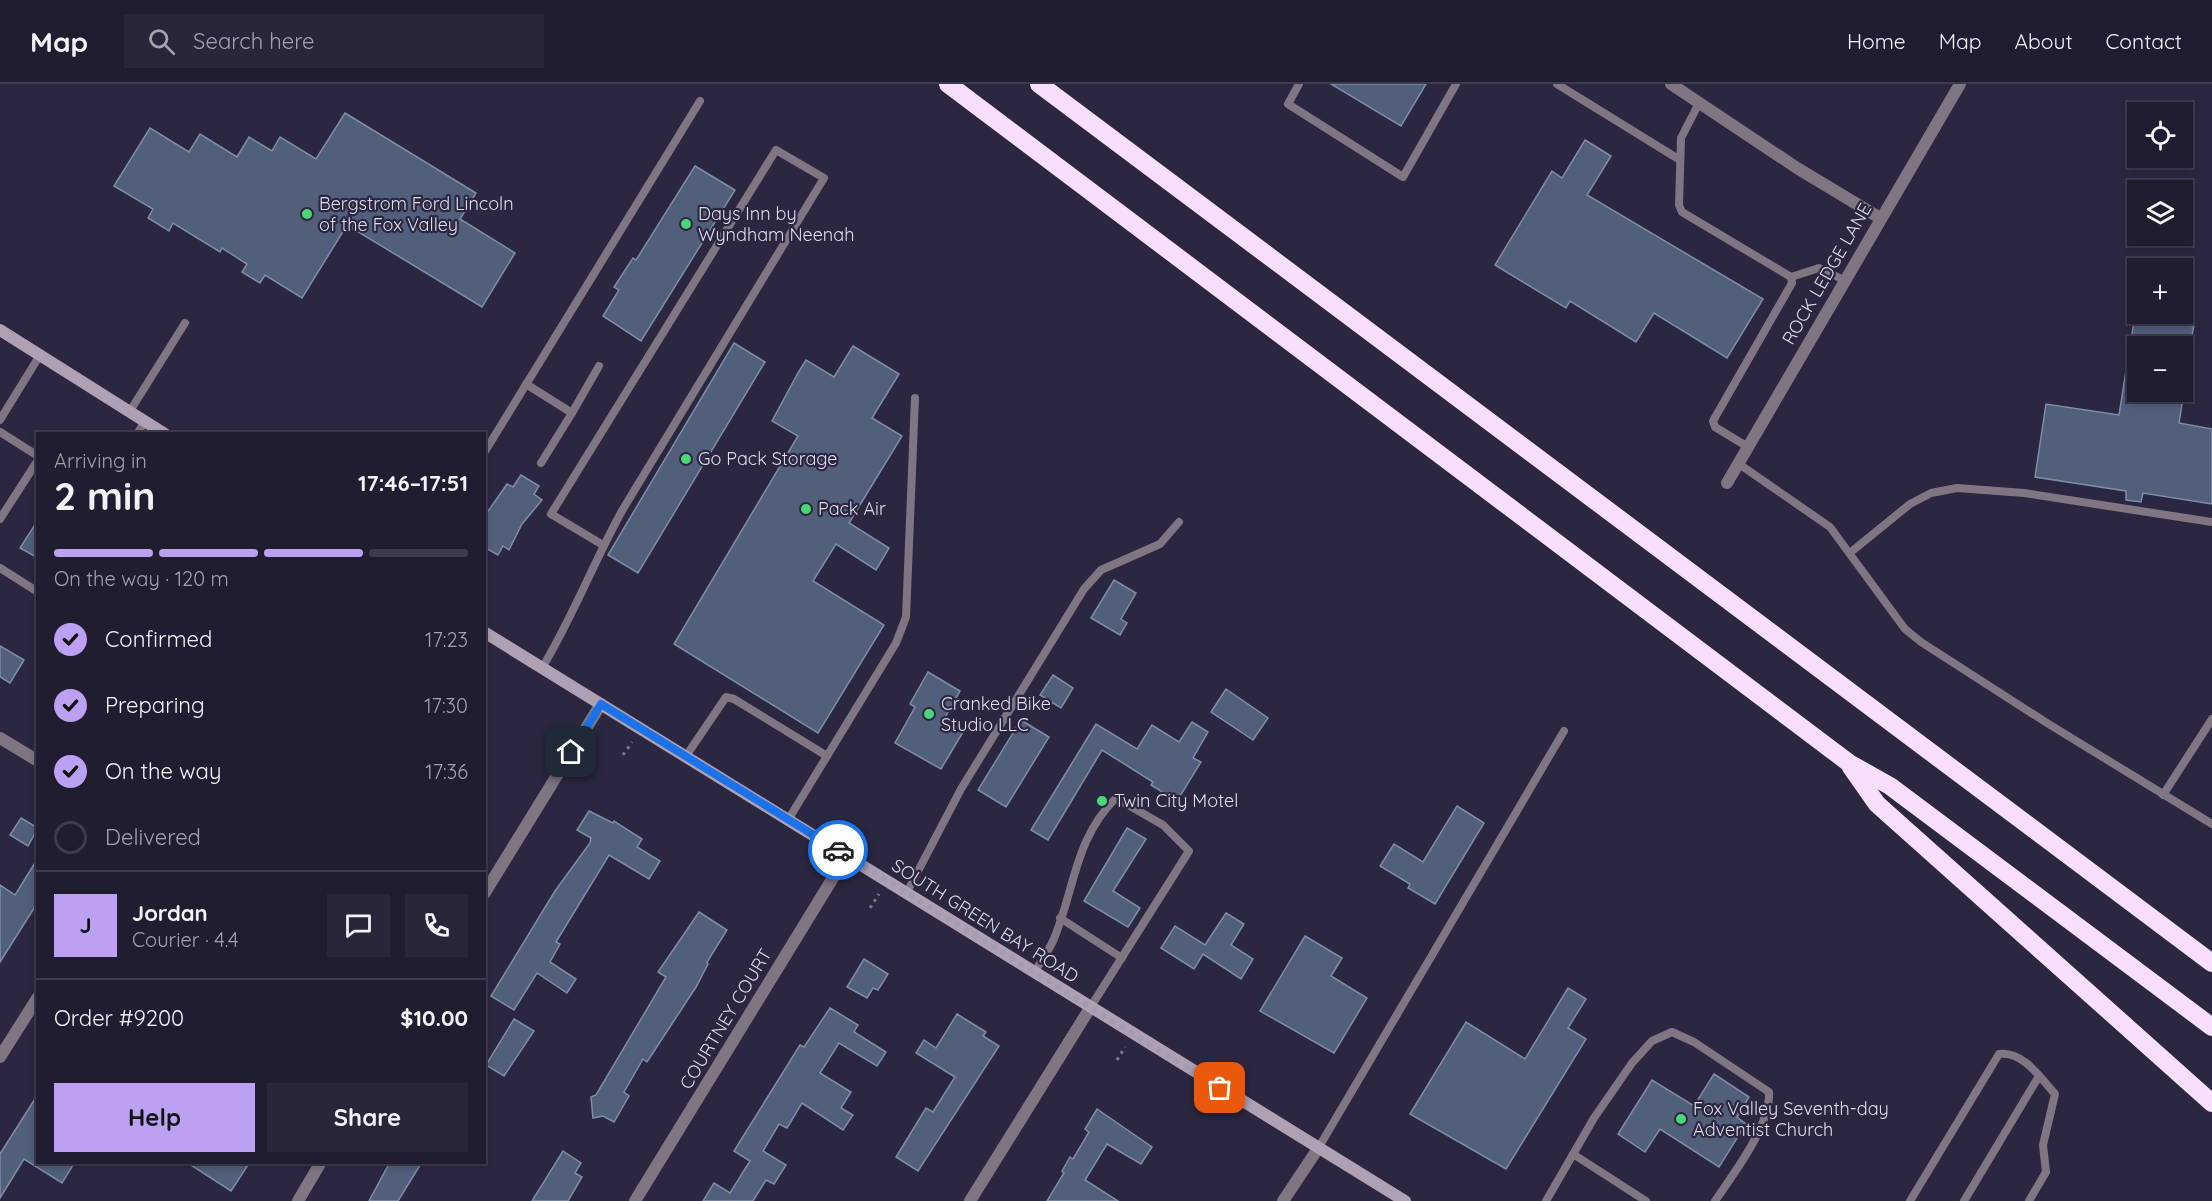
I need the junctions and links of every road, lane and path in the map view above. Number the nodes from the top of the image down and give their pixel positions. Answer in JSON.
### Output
{"nodes":[{"id":1,"x":948,"y":84,"type":"edge"},
{"id":2,"x":1040,"y":84,"type":"edge"},
{"id":3,"x":1299,"y":84,"type":"edge"},
{"id":4,"x":1456,"y":84,"type":"edge"},
{"id":5,"x":1557,"y":84,"type":"edge"},
{"id":6,"x":1671,"y":84,"type":"edge"},
{"id":7,"x":1960,"y":84,"type":"edge"},
{"id":8,"x":700,"y":101,"type":"dead end"},
{"id":9,"x":1699,"y":103,"type":"junction"},
{"id":10,"x":1680,"y":160,"type":"junction"},
{"id":11,"x":1880,"y":218,"type":"junction"},
{"id":12,"x":1791,"y":277,"type":"junction"},
{"id":13,"x":1844,"y":280,"type":"junction"},
{"id":14,"x":185,"y":323,"type":"dead end"},
{"id":15,"x":0,"y":330,"type":"edge"},
{"id":16,"x":40,"y":355,"type":"junction"},
{"id":17,"x":599,"y":366,"type":"dead end"},
{"id":18,"x":526,"y":384,"type":"junction"},
{"id":19,"x":915,"y":398,"type":"dead end"},
{"id":20,"x":130,"y":411,"type":"junction"},
{"id":21,"x":572,"y":413,"type":"junction"},
{"id":22,"x":0,"y":420,"type":"edge"},
{"id":23,"x":145,"y":421,"type":"junction"},
{"id":24,"x":0,"y":432,"type":"edge"},
{"id":25,"x":138,"y":432,"type":"edge"},
{"id":26,"x":162,"y":432,"type":"edge"},
{"id":27,"x":1748,"y":447,"type":"junction"},
{"id":28,"x":486,"y":450,"type":"edge"},
{"id":29,"x":36,"y":457,"type":"edge"},
{"id":30,"x":36,"y":461,"type":"edge"},
{"id":31,"x":541,"y":463,"type":"dead end"},
{"id":32,"x":1739,"y":464,"type":"junction"},
{"id":33,"x":1727,"y":483,"type":"dead end"},
{"id":34,"x":0,"y":519,"type":"edge"},
{"id":35,"x":1179,"y":522,"type":"dead end"},
{"id":36,"x":2212,"y":522,"type":"edge"},
{"id":37,"x":603,"y":545,"type":"junction"},
{"id":38,"x":1851,"y":552,"type":"junction"},
{"id":39,"x":0,"y":568,"type":"edge"},
{"id":40,"x":36,"y":591,"type":"edge"},
{"id":41,"x":486,"y":633,"type":"edge"},
{"id":42,"x":542,"y":668,"type":"junction"},
{"id":43,"x":601,"y":704,"type":"junction"},
{"id":44,"x":2212,"y":718,"type":"edge"},
{"id":45,"x":1564,"y":731,"type":"dead end"},
{"id":46,"x":0,"y":738,"type":"edge"},
{"id":47,"x":686,"y":756,"type":"junction"},
{"id":48,"x":827,"y":756,"type":"junction"},
{"id":49,"x":36,"y":760,"type":"edge"},
{"id":50,"x":1849,"y":763,"type":"junction"},
{"id":51,"x":2163,"y":795,"type":"junction"},
{"id":52,"x":788,"y":820,"type":"junction"},
{"id":53,"x":2212,"y":824,"type":"edge"},
{"id":54,"x":847,"y":855,"type":"junction"},
{"id":55,"x":486,"y":891,"type":"edge"},
{"id":56,"x":906,"y":894,"type":"junction"},
{"id":57,"x":1060,"y":918,"type":"junction"},
{"id":58,"x":1122,"y":958,"type":"junction"},
{"id":59,"x":2212,"y":963,"type":"edge"},
{"id":60,"x":1034,"y":973,"type":"junction"},
{"id":61,"x":36,"y":1000,"type":"edge"},
{"id":62,"x":1090,"y":1008,"type":"junction"},
{"id":63,"x":2212,"y":1027,"type":"edge"},
{"id":64,"x":0,"y":1057,"type":"edge"},
{"id":65,"x":2039,"y":1076,"type":"junction"},
{"id":66,"x":2212,"y":1103,"type":"edge"},
{"id":67,"x":1319,"y":1147,"type":"junction"},
{"id":68,"x":1573,"y":1154,"type":"junction"},
{"id":69,"x":320,"y":1164,"type":"edge"},
{"id":70,"x":298,"y":1201,"type":"edge"},
{"id":71,"x":635,"y":1201,"type":"edge"},
{"id":72,"x":970,"y":1201,"type":"edge"},
{"id":73,"x":1283,"y":1201,"type":"edge"},
{"id":74,"x":1405,"y":1201,"type":"edge"},
{"id":75,"x":1546,"y":1201,"type":"edge"},
{"id":76,"x":1646,"y":1201,"type":"edge"},
{"id":77,"x":1715,"y":1201,"type":"edge"},
{"id":78,"x":1910,"y":1201,"type":"edge"},
{"id":79,"x":1964,"y":1201,"type":"edge"},
{"id":80,"x":2028,"y":1201,"type":"edge"}],
"edges":[{"from":1,"to":50,"type":"highway"},
{"from":2,"to":59,"type":"highway"},
{"from":3,"to":4,"type":"lane"},
{"from":5,"to":10,"type":"lane"},
{"from":6,"to":9,"type":"street"},
{"from":7,"to":11,"type":"street","name":"ROCK LEDGE LANE"},
{"from":8,"to":18,"type":"lane"},
{"from":9,"to":10,"type":"lane"},
{"from":9,"to":11,"type":"street"},
{"from":10,"to":12,"type":"lane"},
{"from":11,"to":13,"type":"street","name":"ROCK LEDGE LANE"},
{"from":12,"to":13,"type":"lane"},
{"from":12,"to":27,"type":"lane"},
{"from":13,"to":27,"type":"street","name":"ROCK LEDGE LANE"},
{"from":14,"to":20,"type":"lane"},
{"from":15,"to":16,"type":"main road"},
{"from":16,"to":20,"type":"main road"},
{"from":16,"to":22,"type":"lane"},
{"from":17,"to":21,"type":"lane"},
{"from":18,"to":21,"type":"lane"},
{"from":18,"to":28,"type":"lane"},
{"from":19,"to":48,"type":"lane"},
{"from":20,"to":23,"type":"main road"},
{"from":21,"to":31,"type":"lane"},
{"from":23,"to":25,"type":"lane"},
{"from":23,"to":26,"type":"main road"},
{"from":24,"to":29,"type":"lane"},
{"from":27,"to":32,"type":"street","name":"ROCK LEDGE LANE"},
{"from":30,"to":34,"type":"lane"},
{"from":32,"to":33,"type":"street","name":"ROCK LEDGE LANE"},
{"from":32,"to":38,"type":"lane"},
{"from":35,"to":56,"type":"lane"},
{"from":36,"to":38,"type":"lane"},
{"from":37,"to":37,"type":"lane"},
{"from":37,"to":42,"type":"lane"},
{"from":38,"to":51,"type":"lane"},
{"from":39,"to":40,"type":"lane"},
{"from":41,"to":42,"type":"main road","name":"SOUTH GREEN BAY ROAD"},
{"from":42,"to":43,"type":"main road","name":"SOUTH GREEN BAY ROAD"},
{"from":43,"to":47,"type":"main road","name":"SOUTH GREEN BAY ROAD"},
{"from":43,"to":55,"type":"street"},
{"from":44,"to":51,"type":"lane"},
{"from":45,"to":67,"type":"lane"},
{"from":46,"to":49,"type":"street"},
{"from":47,"to":48,"type":"lane"},
{"from":47,"to":52,"type":"main road","name":"SOUTH GREEN BAY ROAD"},
{"from":48,"to":52,"type":"lane"},
{"from":50,"to":63,"type":"highway"},
{"from":50,"to":66,"type":"highway"},
{"from":51,"to":53,"type":"lane"},
{"from":52,"to":54,"type":"main road","name":"SOUTH GREEN BAY ROAD"},
{"from":54,"to":56,"type":"main road","name":"SOUTH GREEN BAY ROAD"},
{"from":54,"to":71,"type":"street","name":"COURTNEY COURT"},
{"from":56,"to":60,"type":"main road","name":"SOUTH GREEN BAY ROAD"},
{"from":57,"to":58,"type":"lane"},
{"from":57,"to":58,"type":"lane"},
{"from":57,"to":60,"type":"lane"},
{"from":58,"to":62,"type":"lane"},
{"from":60,"to":62,"type":"main road","name":"SOUTH GREEN BAY ROAD"},
{"from":61,"to":64,"type":"street"},
{"from":62,"to":67,"type":"main road","name":"SOUTH GREEN BAY ROAD"},
{"from":62,"to":72,"type":"street"},
{"from":65,"to":78,"type":"lane"},
{"from":65,"to":79,"type":"lane"},
{"from":65,"to":80,"type":"lane"},
{"from":67,"to":73,"type":"street"},
{"from":67,"to":74,"type":"main road","name":"SOUTH GREEN BAY ROAD"},
{"from":68,"to":75,"type":"lane"},
{"from":68,"to":76,"type":"lane"},
{"from":68,"to":77,"type":"lane"},
{"from":69,"to":70,"type":"street"}]}
